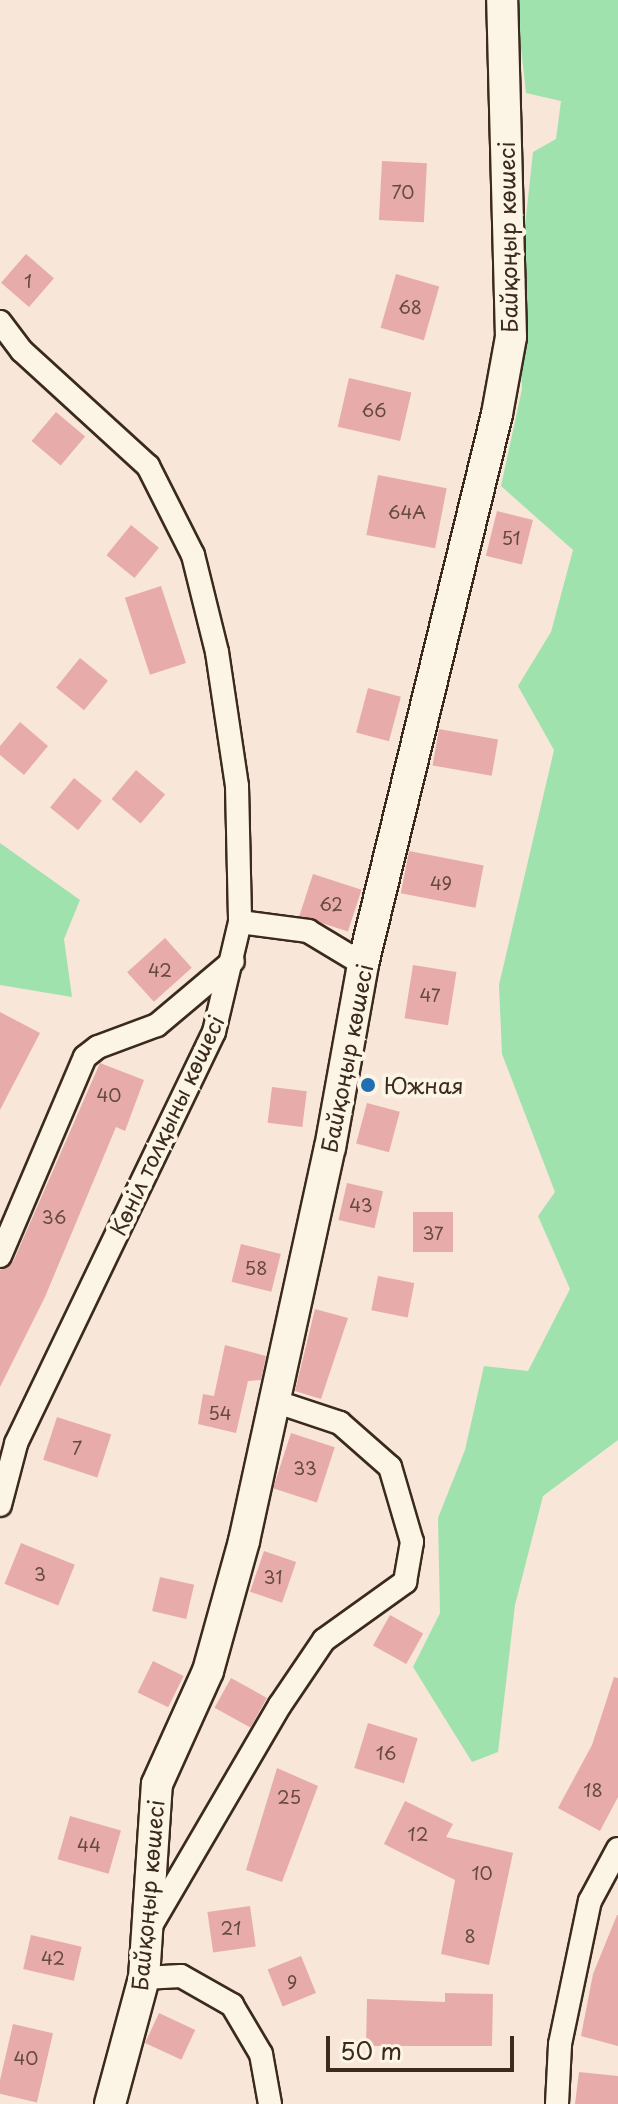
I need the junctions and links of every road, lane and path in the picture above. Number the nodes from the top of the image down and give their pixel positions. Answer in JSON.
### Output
{"nodes":[{"id":1,"x":502,"y":0,"type":"edge"},
{"id":2,"x":0,"y":322,"type":"edge"},
{"id":3,"x":240,"y":922,"type":"junction"},
{"id":4,"x":233,"y":961,"type":"junction"},
{"id":5,"x":363,"y":964,"type":"junction"},
{"id":6,"x":0,"y":1256,"type":"edge"},
{"id":7,"x":274,"y":1401,"type":"junction"},
{"id":8,"x":0,"y":1505,"type":"edge"},
{"id":9,"x":618,"y":1849,"type":"edge"},
{"id":10,"x":146,"y":1934,"type":"junction"},
{"id":11,"x":144,"y":1978,"type":"junction"},
{"id":12,"x":110,"y":2104,"type":"edge"},
{"id":13,"x":270,"y":2104,"type":"edge"},
{"id":14,"x":557,"y":2104,"type":"edge"}],
"edges":[{"from":1,"to":5,"type":"street","name":"Байқоңыр көшесі"},
{"from":2,"to":3,"type":"street","name":"Көніл толқыны көшесі"},
{"from":3,"to":4,"type":"street","name":"Көніл толқыны көшесі"},
{"from":3,"to":5,"type":"street"},
{"from":4,"to":6,"type":"street"},
{"from":4,"to":8,"type":"street","name":"Көніл толқыны көшесі"},
{"from":5,"to":7,"type":"street","name":"Байқоңыр көшесі"},
{"from":7,"to":10,"type":"street","name":"Байқоңыр көшесі"},
{"from":7,"to":10,"type":"street"},
{"from":9,"to":14,"type":"street"},
{"from":10,"to":11,"type":"street","name":"Байқоңыр көшесі"},
{"from":11,"to":12,"type":"street","name":"Байқоңыр көшесі"},
{"from":11,"to":13,"type":"street"}]}
